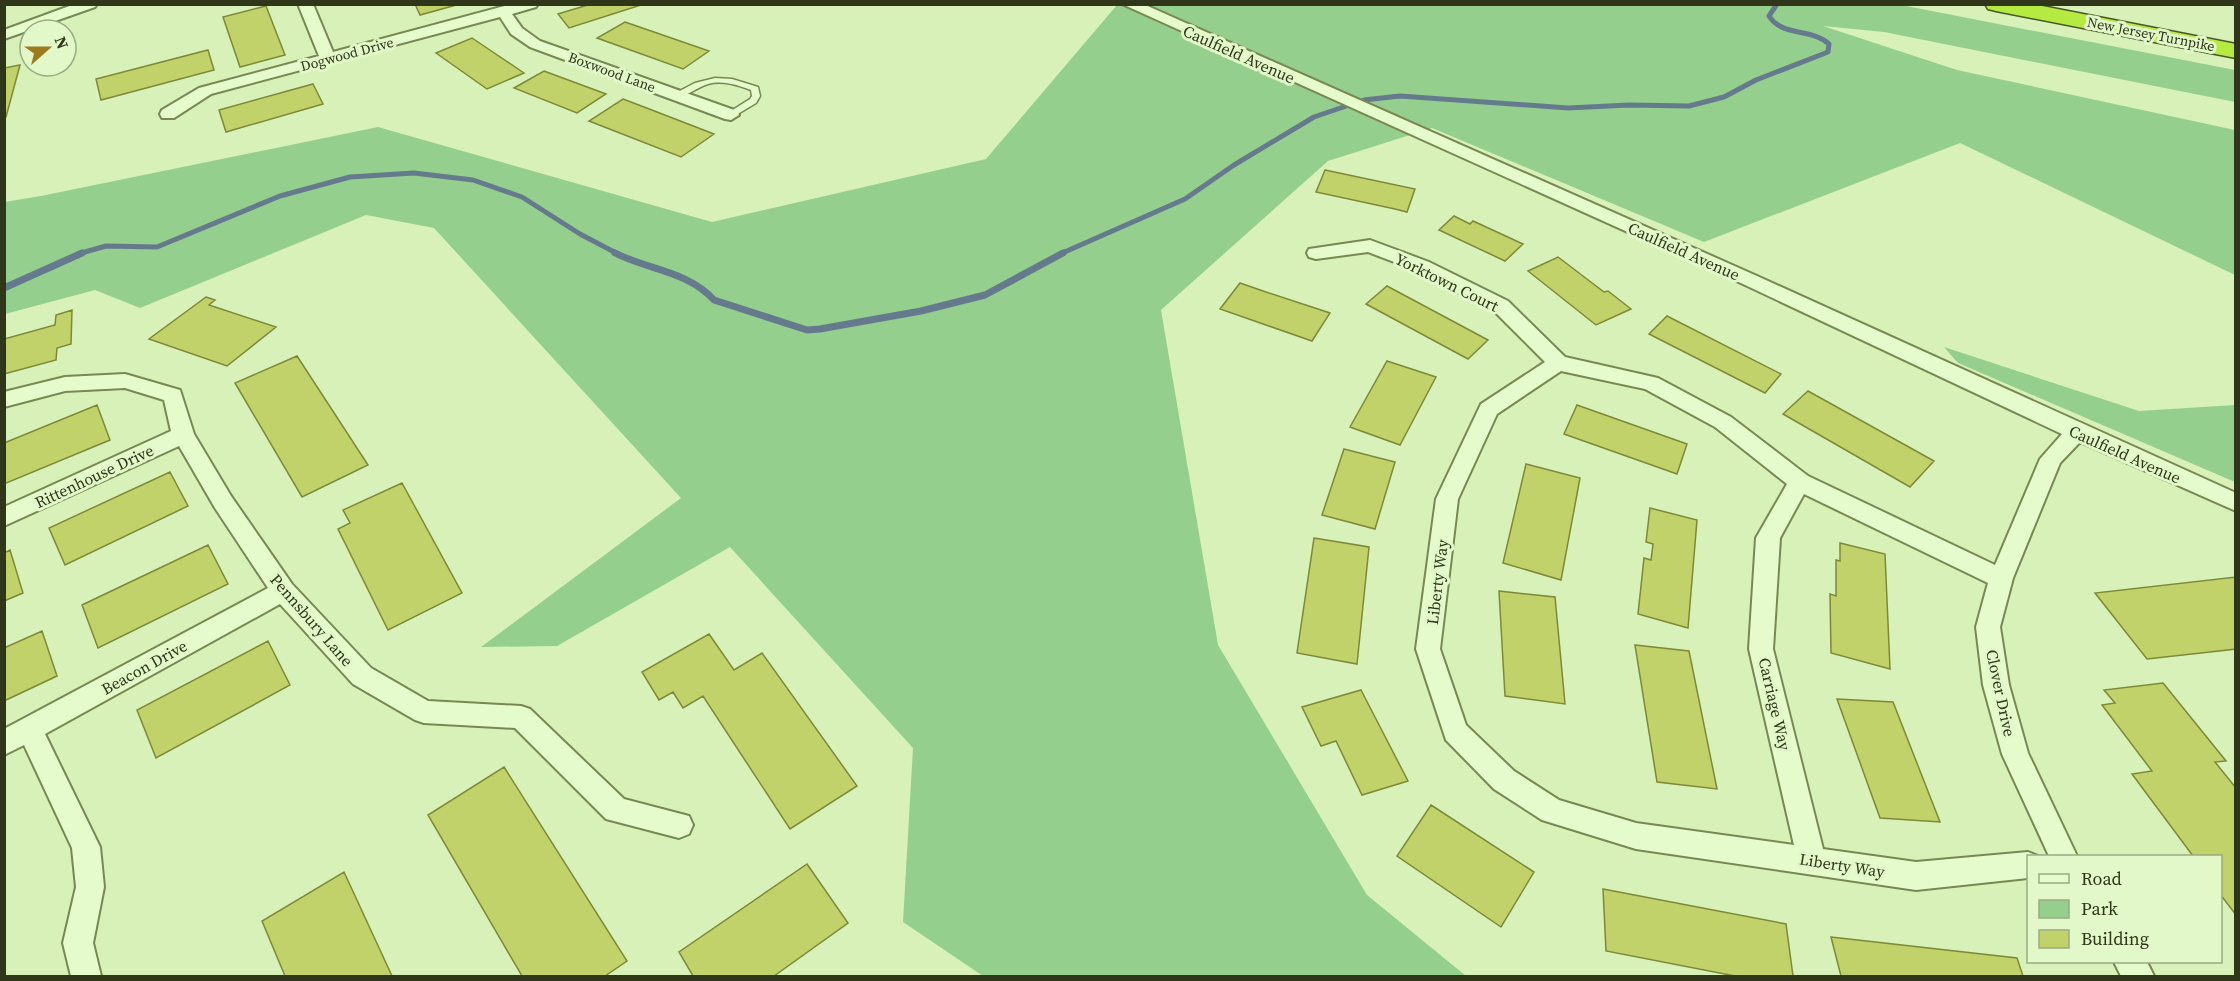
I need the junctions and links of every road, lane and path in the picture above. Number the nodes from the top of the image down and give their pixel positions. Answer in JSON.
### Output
{"nodes":[{"id":1,"x":90,"y":4,"type":"edge"},
{"id":2,"x":305,"y":4,"type":"edge"},
{"id":3,"x":531,"y":4,"type":"edge"},
{"id":4,"x":1129,"y":4,"type":"edge"},
{"id":5,"x":1996,"y":4,"type":"edge"},
{"id":6,"x":2081,"y":4,"type":"edge"},
{"id":7,"x":504,"y":12,"type":"junction"},
{"id":8,"x":2235,"y":33,"type":"edge"},
{"id":9,"x":4,"y":35,"type":"edge"},
{"id":10,"x":2235,"y":51,"type":"edge"},
{"id":11,"x":328,"y":59,"type":"junction"},
{"id":12,"x":676,"y":95,"type":"junction"},
{"id":13,"x":168,"y":114,"type":"dead end"},
{"id":14,"x":731,"y":115,"type":"joint"},
{"id":15,"x":1316,"y":253,"type":"dead end"},
{"id":16,"x":1558,"y":363,"type":"junction"},
{"id":17,"x":4,"y":400,"type":"edge"},
{"id":18,"x":2077,"y":432,"type":"junction"},
{"id":19,"x":183,"y":435,"type":"junction"},
{"id":20,"x":1800,"y":482,"type":"junction"},
{"id":21,"x":2235,"y":503,"type":"edge"},
{"id":22,"x":4,"y":517,"type":"edge"},
{"id":23,"x":2001,"y":578,"type":"junction"},
{"id":24,"x":283,"y":591,"type":"junction"},
{"id":25,"x":30,"y":729,"type":"junction"},
{"id":26,"x":4,"y":743,"type":"edge"},
{"id":27,"x":679,"y":825,"type":"dead end"},
{"id":28,"x":2063,"y":855,"type":"edge"},
{"id":29,"x":1812,"y":860,"type":"junction"},
{"id":30,"x":2027,"y":864,"type":"edge"},
{"id":31,"x":2130,"y":963,"type":"edge"},
{"id":32,"x":86,"y":976,"type":"edge"},
{"id":33,"x":2139,"y":976,"type":"edge"}],
"edges":[{"from":1,"to":9,"type":"street"},
{"from":2,"to":11,"type":"street"},
{"from":3,"to":7,"type":"street","name":"Dogwood Drive"},
{"from":4,"to":18,"type":"street","name":"Caulfield Avenue"},
{"from":5,"to":10,"type":"highway","name":"New Jersey Turnpike"},
{"from":6,"to":8,"type":"highway","name":"New Jersey Turnpike"},
{"from":7,"to":11,"type":"street","name":"Dogwood Drive"},
{"from":7,"to":12,"type":"street","name":"Boxwood Lane"},
{"from":11,"to":13,"type":"street","name":"Dogwood Drive"},
{"from":12,"to":14,"type":"street","name":"Boxwood Lane"},
{"from":12,"to":14,"type":"lane"},
{"from":15,"to":16,"type":"street","name":"Yorktown Court"},
{"from":16,"to":20,"type":"street"},
{"from":16,"to":29,"type":"street","name":"Liberty Way"},
{"from":17,"to":19,"type":"street","name":"Pennsbury Lane"},
{"from":18,"to":21,"type":"street","name":"Caulfield Avenue"},
{"from":18,"to":23,"type":"street","name":"Clover Drive"},
{"from":19,"to":22,"type":"street","name":"Rittenhouse Drive"},
{"from":19,"to":24,"type":"street","name":"Pennsbury Lane"},
{"from":20,"to":23,"type":"street"},
{"from":20,"to":29,"type":"street","name":"Carriage Way"},
{"from":23,"to":28,"type":"street","name":"Clover Drive"},
{"from":24,"to":25,"type":"street","name":"Beacon Drive"},
{"from":24,"to":27,"type":"street","name":"Pennsbury Lane"},
{"from":25,"to":26,"type":"street","name":"Beacon Drive"},
{"from":25,"to":32,"type":"street"},
{"from":29,"to":30,"type":"street","name":"Liberty Way"},
{"from":31,"to":33,"type":"street"}]}
